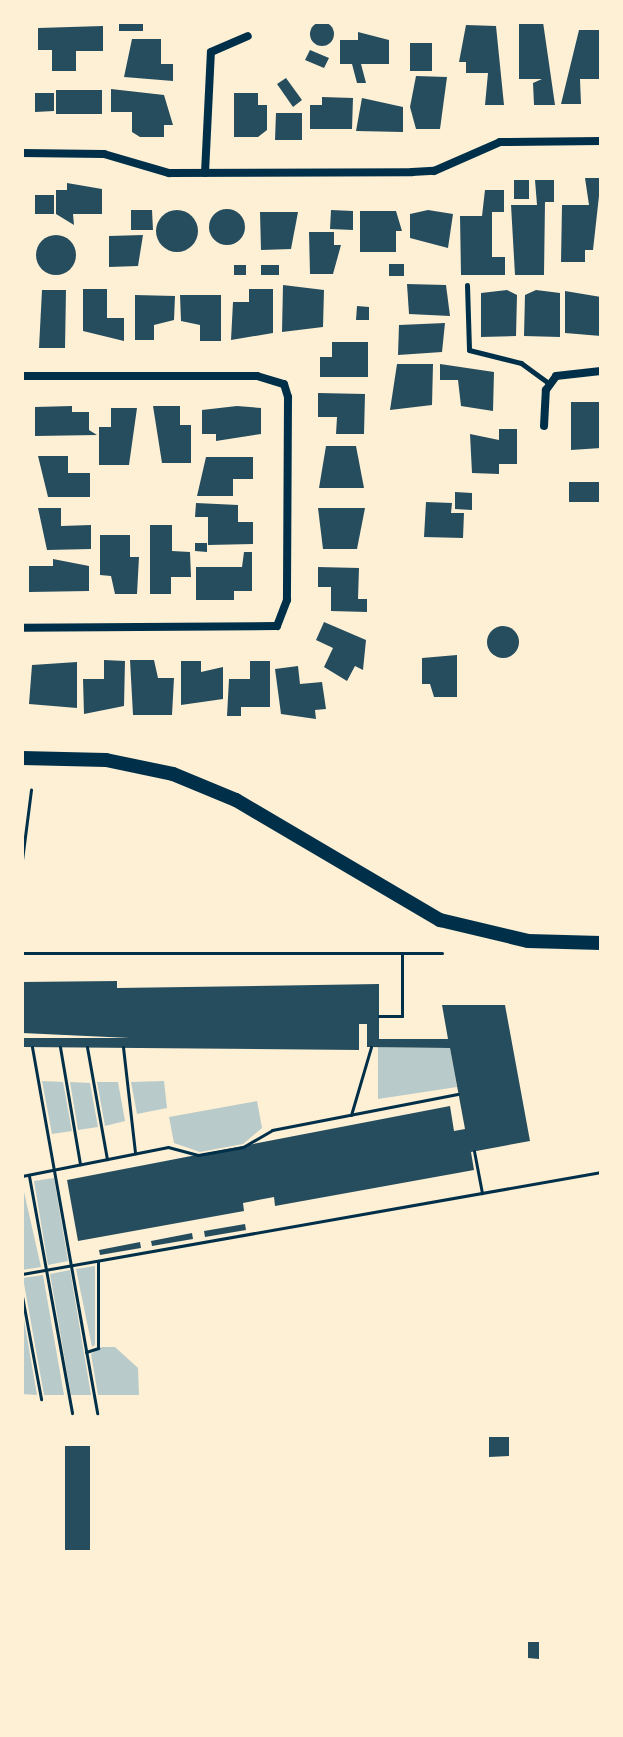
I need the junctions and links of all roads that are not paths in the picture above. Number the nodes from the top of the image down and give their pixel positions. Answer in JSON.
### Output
{"nodes":[{"id":1,"x":248,"y":36,"type":"dead end"},
{"id":2,"x":601,"y":141,"type":"edge"},
{"id":3,"x":22,"y":153,"type":"edge"},
{"id":4,"x":205,"y":173,"type":"junction"},
{"id":5,"x":467,"y":285,"type":"dead end"},
{"id":6,"x":601,"y":371,"type":"edge"},
{"id":7,"x":22,"y":376,"type":"edge"},
{"id":8,"x":550,"y":384,"type":"junction"},
{"id":9,"x":544,"y":426,"type":"dead end"},
{"id":10,"x":22,"y":628,"type":"edge"},
{"id":11,"x":22,"y":758,"type":"edge"},
{"id":12,"x":601,"y":943,"type":"edge"}],
"edges":[{"from":1,"to":4,"type":"street"},
{"from":2,"to":4,"type":"street"},
{"from":3,"to":4,"type":"street"},
{"from":5,"to":8,"type":"lane"},
{"from":6,"to":8,"type":"street"},
{"from":7,"to":10,"type":"street"},
{"from":8,"to":9,"type":"street"},
{"from":11,"to":12,"type":"main road"}]}
